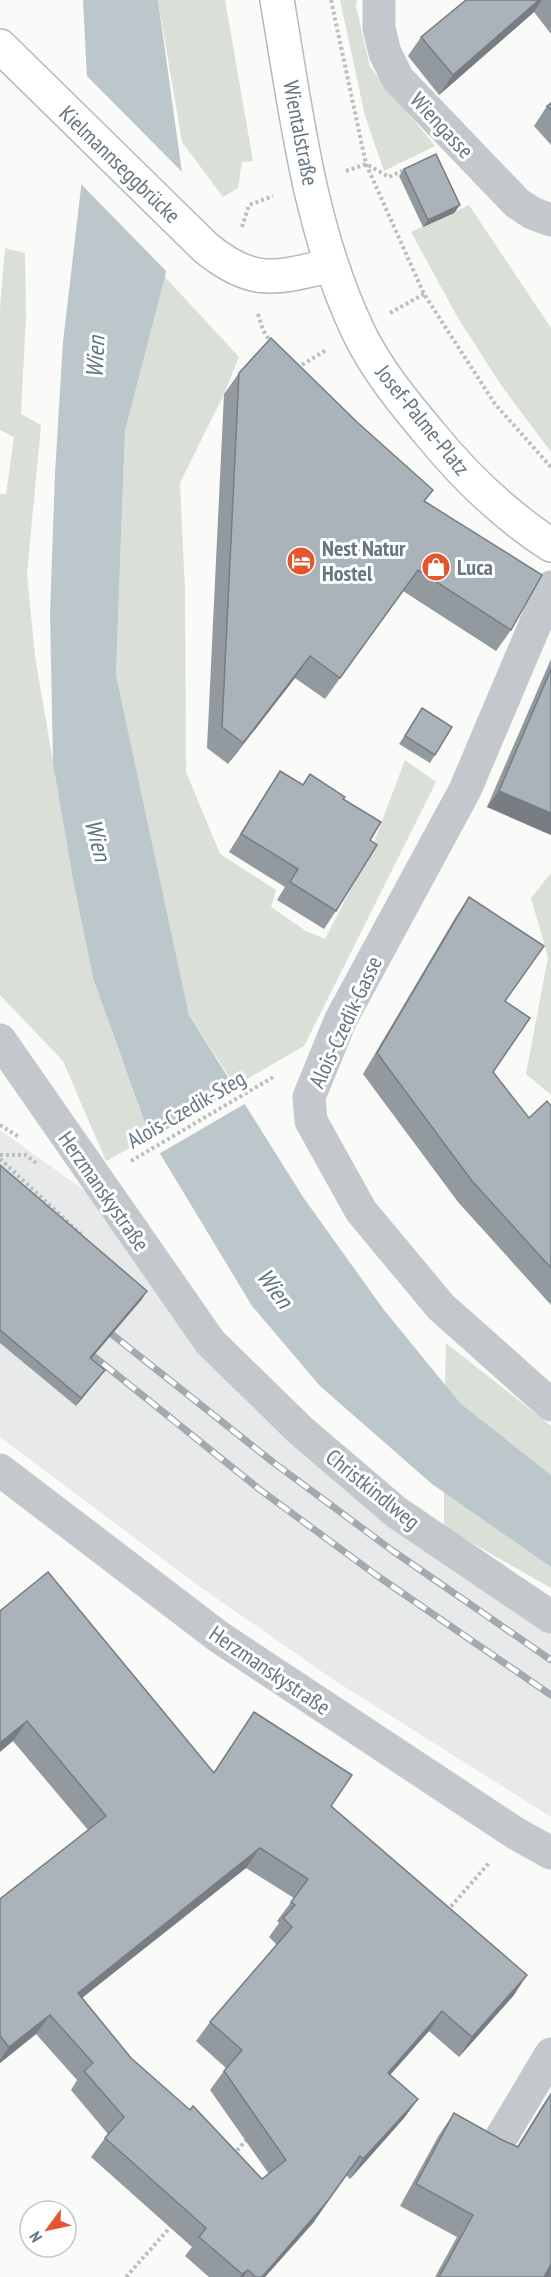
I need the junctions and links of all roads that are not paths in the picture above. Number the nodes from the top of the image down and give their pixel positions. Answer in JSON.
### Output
{"nodes":[{"id":1,"x":277,"y":0,"type":"edge"},
{"id":2,"x":379,"y":0,"type":"edge"},
{"id":3,"x":0,"y":46,"type":"edge"},
{"id":4,"x":551,"y":220,"type":"edge"},
{"id":5,"x":332,"y":265,"type":"junction"},
{"id":6,"x":551,"y":545,"type":"edge"},
{"id":7,"x":551,"y":587,"type":"edge"},
{"id":8,"x":0,"y":1040,"type":"edge"},
{"id":9,"x":210,"y":1342,"type":"joint"},
{"id":10,"x":551,"y":1406,"type":"edge"},
{"id":11,"x":0,"y":1470,"type":"edge"},
{"id":12,"x":551,"y":1617,"type":"edge"},
{"id":13,"x":551,"y":1853,"type":"edge"},
{"id":14,"x":551,"y":2054,"type":"edge"},
{"id":15,"x":496,"y":2145,"type":"edge"}],
"edges":[{"from":1,"to":5,"type":"main road","name":"Wientalstraße"},
{"from":2,"to":4,"type":"street","name":"Wiengasse"},
{"from":3,"to":5,"type":"main road","name":"Kielmannseggbrücke"},
{"from":5,"to":6,"type":"main road","name":"Josef-Palme-Platz"},
{"from":7,"to":10,"type":"street","name":"Alois-Czedik-Gasse"},
{"from":8,"to":9,"type":"street","name":"Herzmanskystraße"},
{"from":9,"to":12,"type":"street","name":"Christkindlweg"},
{"from":11,"to":13,"type":"street","name":"Herzmanskystraße"},
{"from":14,"to":15,"type":"street"}]}
